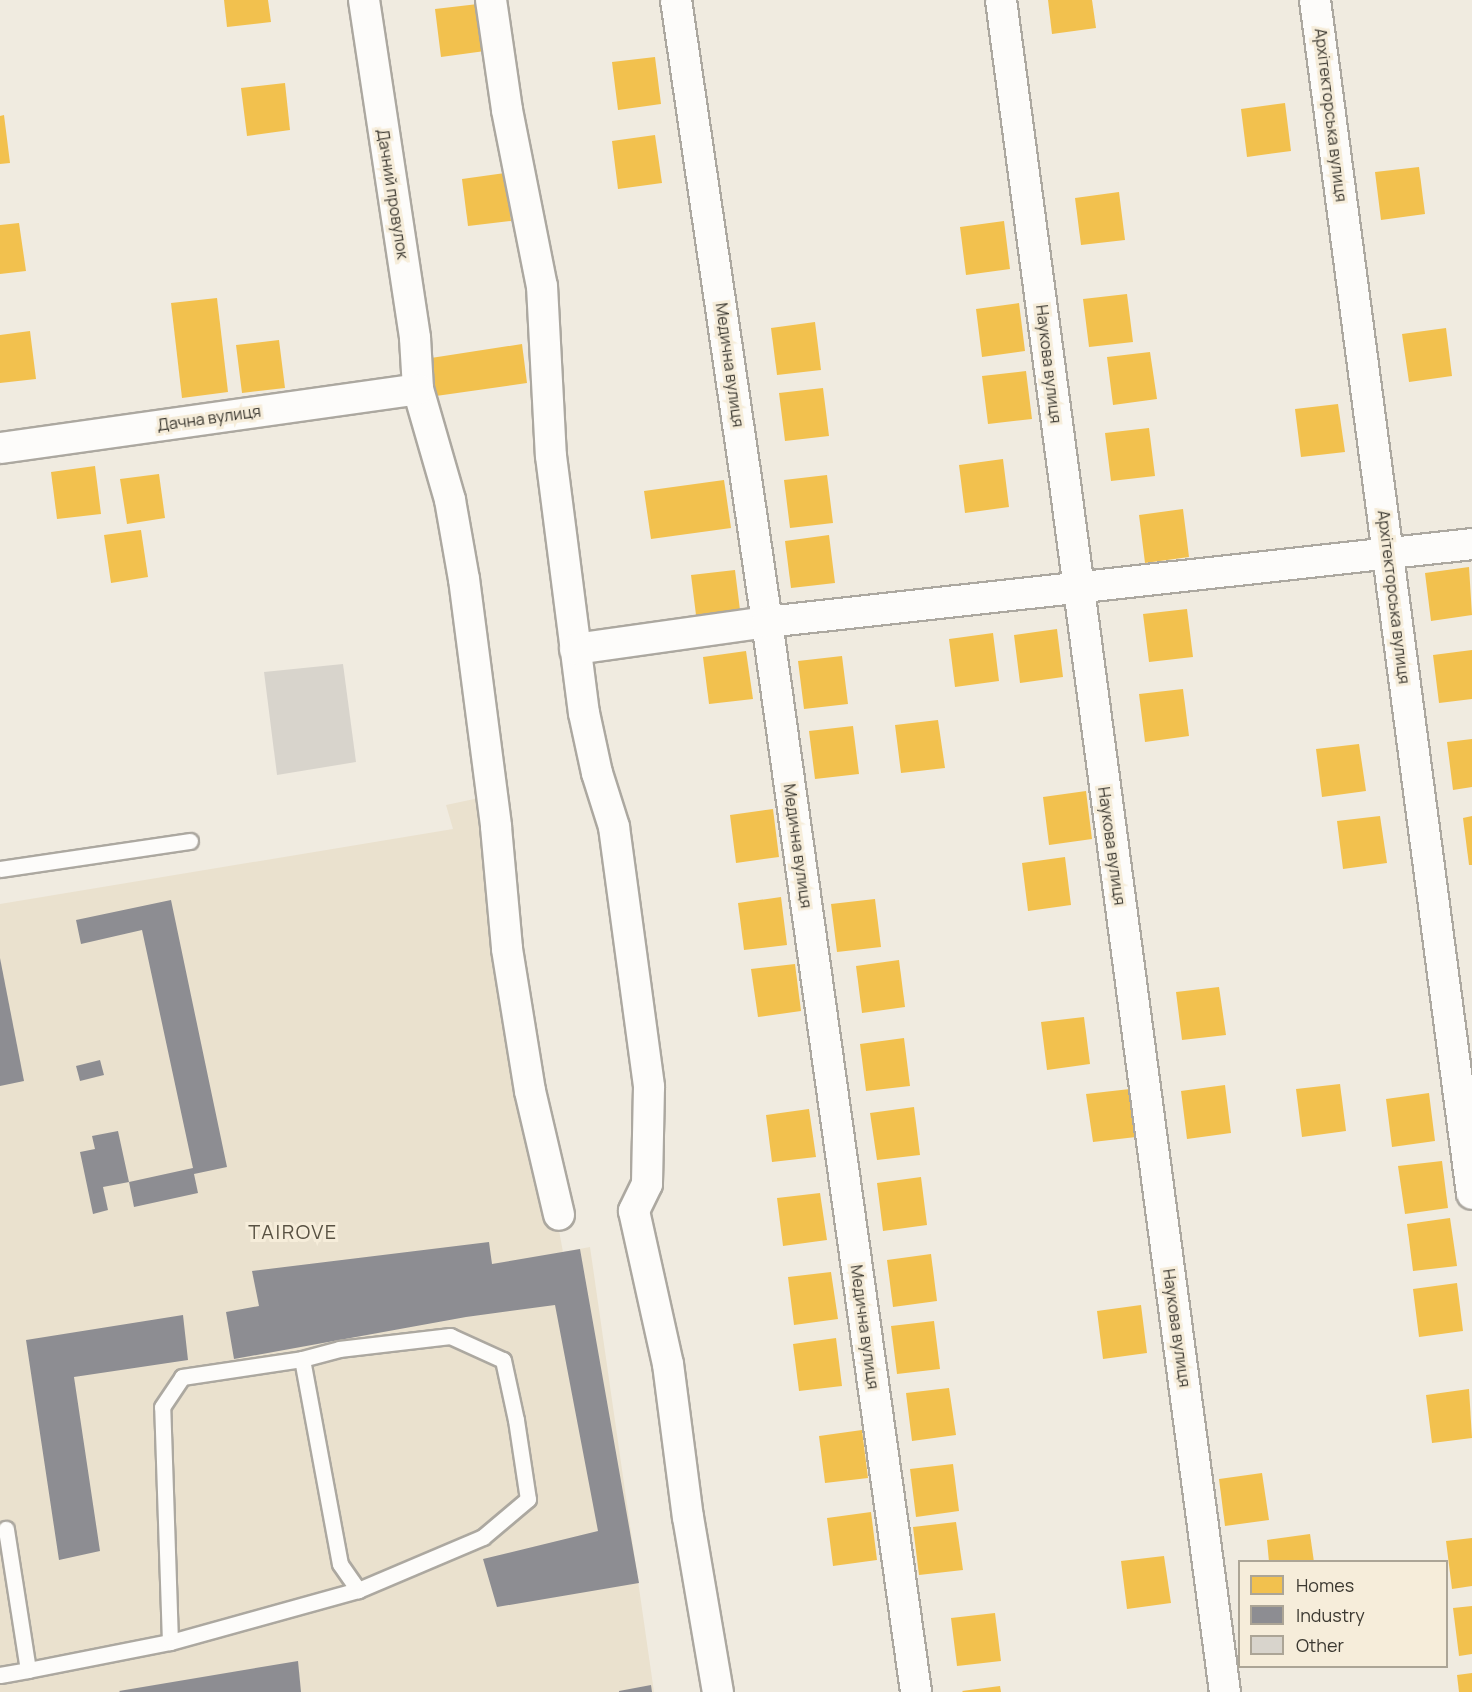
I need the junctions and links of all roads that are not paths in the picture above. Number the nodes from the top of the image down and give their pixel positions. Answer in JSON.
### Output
{"nodes":[{"id":1,"x":364,"y":0,"type":"edge"},
{"id":2,"x":491,"y":0,"type":"edge"},
{"id":3,"x":676,"y":0,"type":"edge"},
{"id":4,"x":1001,"y":0,"type":"edge"},
{"id":5,"x":1315,"y":0,"type":"edge"},
{"id":6,"x":418,"y":388,"type":"junction"},
{"id":7,"x":0,"y":448,"type":"edge"},
{"id":8,"x":1472,"y":544,"type":"edge"},
{"id":9,"x":1388,"y":554,"type":"junction"},
{"id":10,"x":1078,"y":588,"type":"junction"},
{"id":11,"x":767,"y":622,"type":"junction"},
{"id":12,"x":575,"y":649,"type":"junction"},
{"id":13,"x":190,"y":841,"type":"dead end"},
{"id":14,"x":0,"y":869,"type":"edge"},
{"id":15,"x":1472,"y":1194,"type":"edge"},
{"id":16,"x":560,"y":1215,"type":"dead end"},
{"id":17,"x":302,"y":1359,"type":"junction"},
{"id":18,"x":6,"y":1528,"type":"dead end"},
{"id":19,"x":358,"y":1590,"type":"junction"},
{"id":20,"x":170,"y":1642,"type":"junction"},
{"id":21,"x":28,"y":1670,"type":"junction"},
{"id":22,"x":0,"y":1675,"type":"edge"},
{"id":23,"x":718,"y":1692,"type":"edge"},
{"id":24,"x":916,"y":1692,"type":"edge"},
{"id":25,"x":1225,"y":1692,"type":"edge"}],
"edges":[{"from":1,"to":6,"type":"street","name":"Дачний провулок"},
{"from":2,"to":12,"type":"street"},
{"from":3,"to":11,"type":"street","name":"Медична вулиця"},
{"from":4,"to":10,"type":"street","name":"Наукова вулиця"},
{"from":5,"to":9,"type":"street","name":"Архітекторська вулиця"},
{"from":6,"to":7,"type":"street","name":"Дачна вулиця"},
{"from":6,"to":16,"type":"street","name":"Дачний провулок"},
{"from":8,"to":9,"type":"street"},
{"from":9,"to":10,"type":"street"},
{"from":9,"to":15,"type":"street","name":"Архітекторська вулиця"},
{"from":10,"to":11,"type":"street"},
{"from":10,"to":25,"type":"street","name":"Наукова вулиця"},
{"from":11,"to":12,"type":"street"},
{"from":11,"to":24,"type":"street","name":"Медична вулиця"},
{"from":12,"to":23,"type":"street"},
{"from":13,"to":14,"type":"lane"},
{"from":17,"to":19,"type":"lane"},
{"from":17,"to":19,"type":"lane"},
{"from":17,"to":20,"type":"lane"},
{"from":18,"to":21,"type":"lane"},
{"from":19,"to":20,"type":"lane"},
{"from":20,"to":21,"type":"lane"},
{"from":21,"to":22,"type":"lane"}]}
